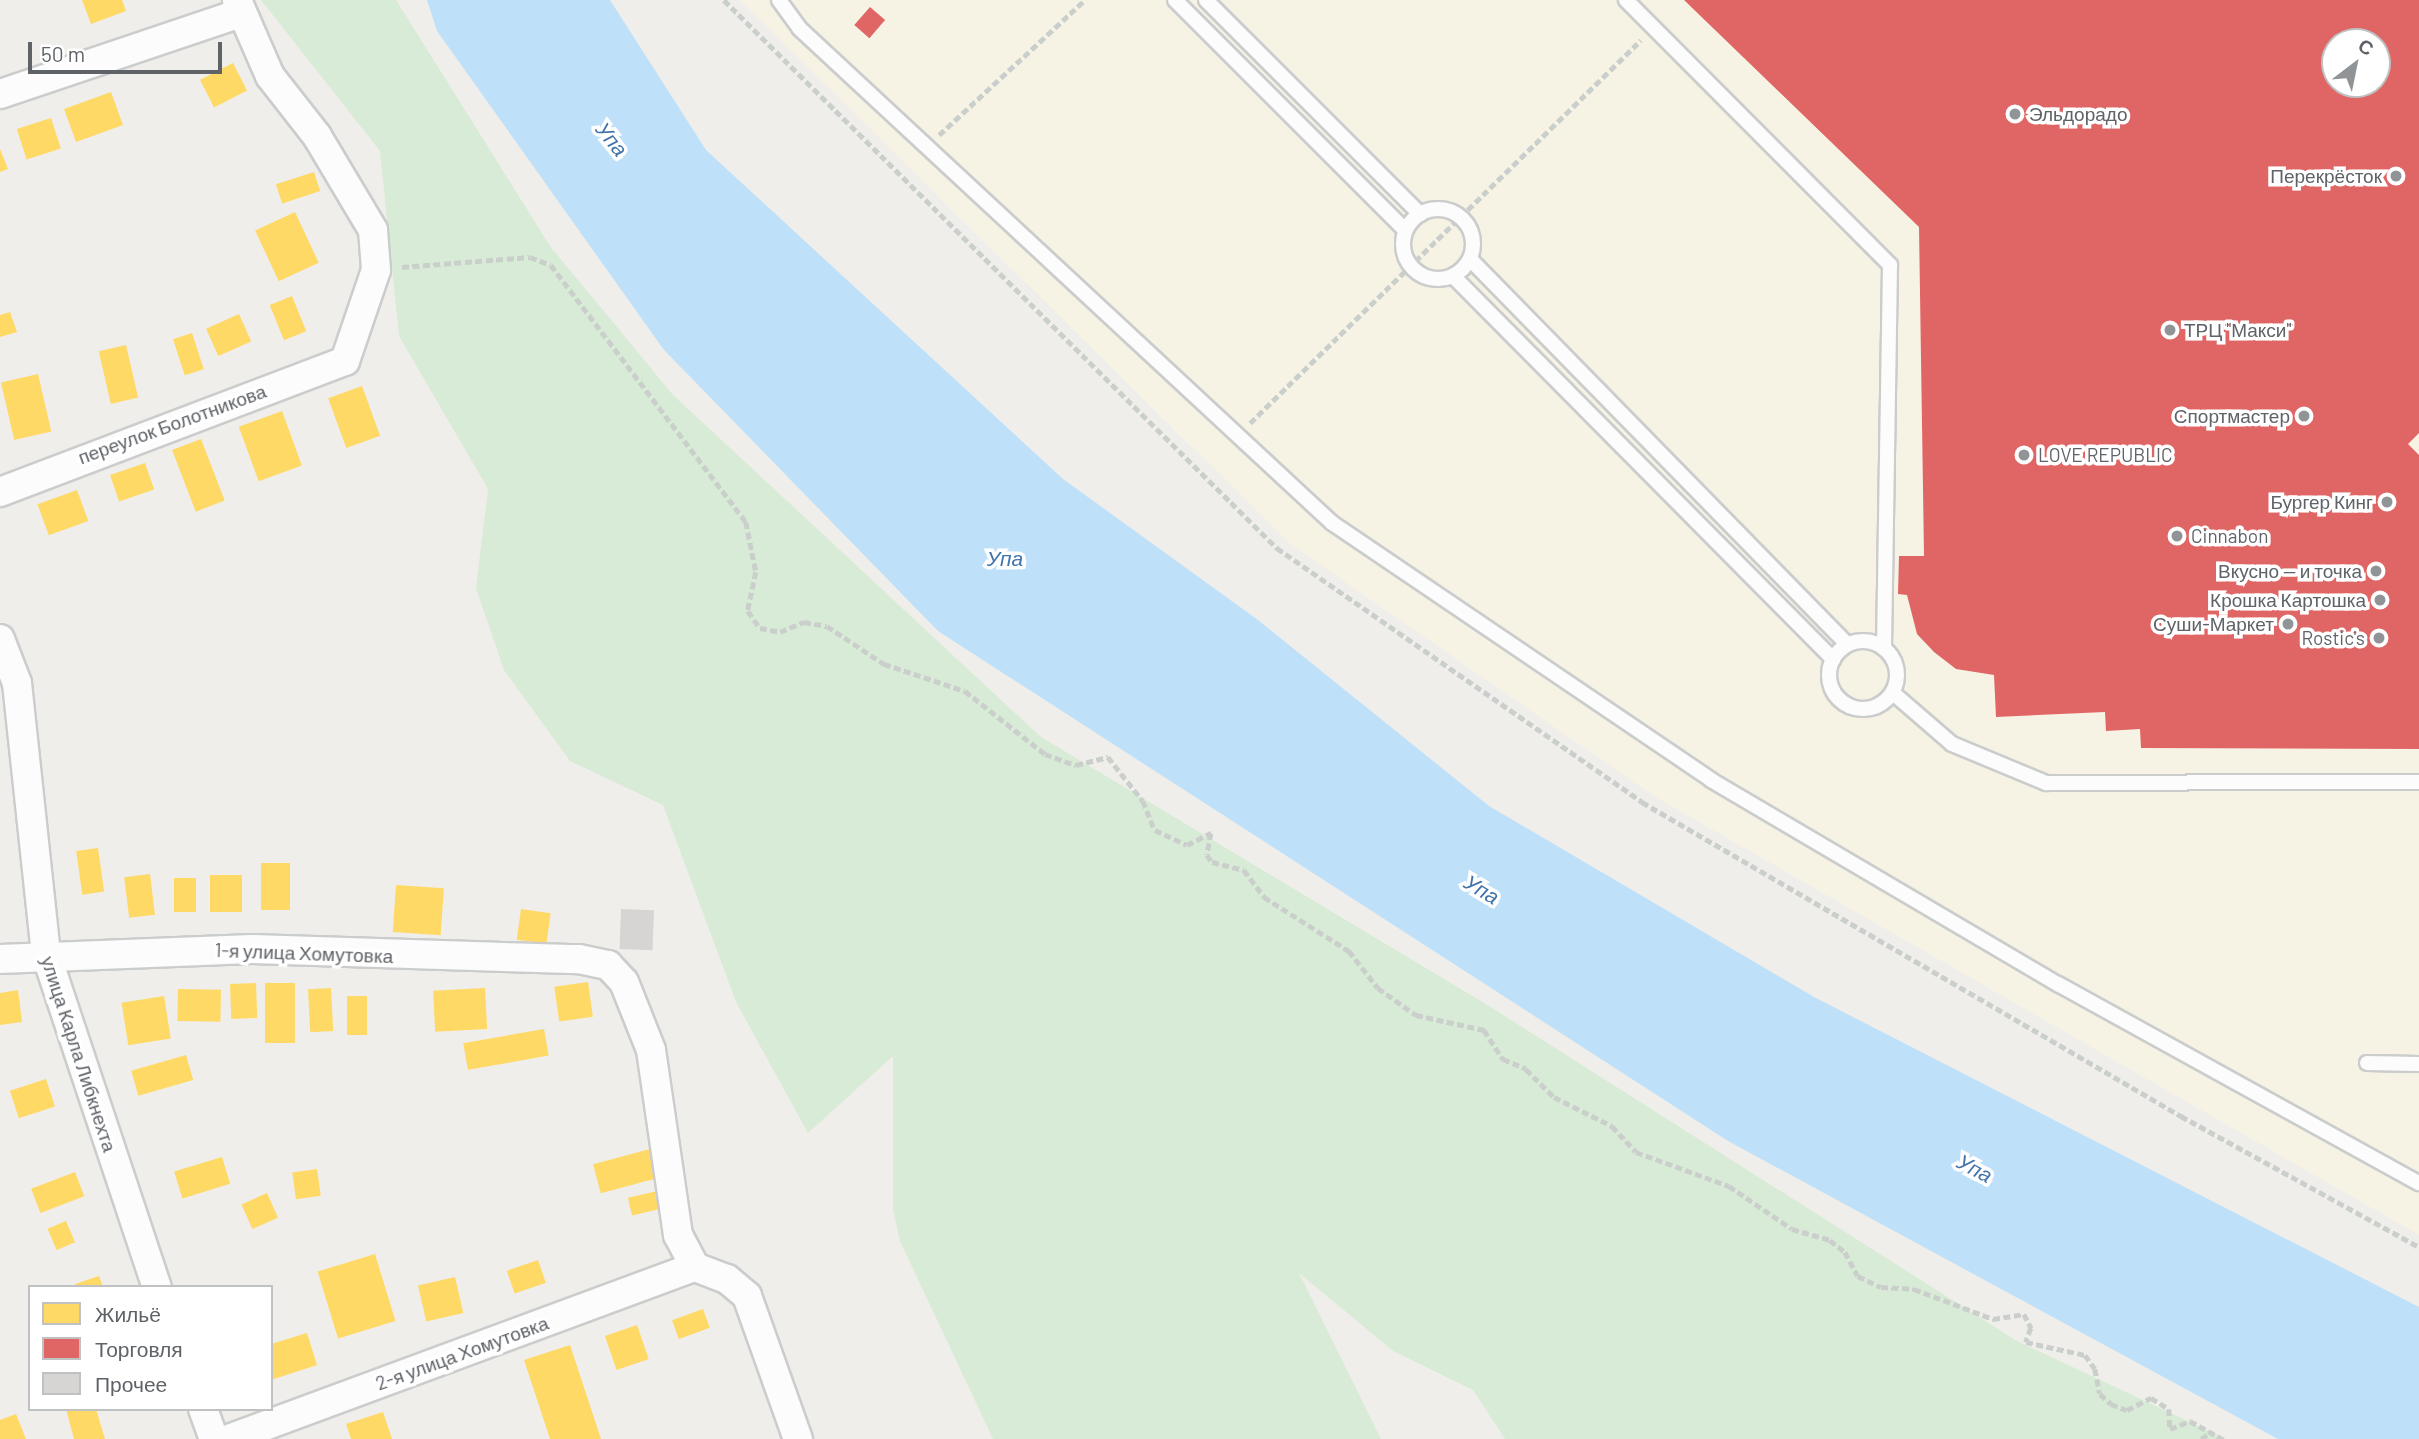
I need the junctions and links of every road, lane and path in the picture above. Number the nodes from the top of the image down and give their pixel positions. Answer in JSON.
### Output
{"nodes":[{"id":1,"x":779,"y":0,"type":"edge"},
{"id":2,"x":1084,"y":0,"type":"edge"},
{"id":3,"x":1175,"y":0,"type":"edge"},
{"id":4,"x":1206,"y":0,"type":"edge"},
{"id":5,"x":1626,"y":0,"type":"edge"},
{"id":6,"x":237,"y":7,"type":"edge"},
{"id":7,"x":1653,"y":28,"type":"junction"},
{"id":8,"x":0,"y":94,"type":"edge"},
{"id":9,"x":927,"y":146,"type":"junction"},
{"id":10,"x":1420,"y":214,"type":"junction"},
{"id":11,"x":1463,"y":220,"type":"junction"},
{"id":12,"x":1405,"y":230,"type":"junction"},
{"id":13,"x":1469,"y":259,"type":"junction"},
{"id":14,"x":1413,"y":269,"type":"junction"},
{"id":15,"x":376,"y":270,"type":"junction"},
{"id":16,"x":1453,"y":276,"type":"junction"},
{"id":17,"x":1238,"y":435,"type":"junction"},
{"id":18,"x":0,"y":492,"type":"edge"},
{"id":19,"x":2,"y":644,"type":"edge"},
{"id":20,"x":1847,"y":644,"type":"junction"},
{"id":21,"x":1884,"y":648,"type":"junction"},
{"id":22,"x":1833,"y":659,"type":"junction"},
{"id":23,"x":1893,"y":693,"type":"junction"},
{"id":24,"x":10,"y":707,"type":"edge"},
{"id":25,"x":2419,"y":782,"type":"edge"},
{"id":26,"x":46,"y":954,"type":"junction"},
{"id":27,"x":0,"y":959,"type":"edge"},
{"id":28,"x":2367,"y":1063,"type":"dead end"},
{"id":29,"x":2419,"y":1064,"type":"edge"},
{"id":30,"x":2419,"y":1183,"type":"edge"},
{"id":31,"x":695,"y":1267,"type":"junction"},
{"id":32,"x":156,"y":1285,"type":"edge"},
{"id":33,"x":204,"y":1411,"type":"edge"},
{"id":34,"x":2211,"y":1432,"type":"junction"},
{"id":35,"x":214,"y":1439,"type":"edge"},
{"id":36,"x":229,"y":1439,"type":"edge"},
{"id":37,"x":798,"y":1439,"type":"edge"},
{"id":38,"x":2201,"y":1439,"type":"edge"},
{"id":39,"x":2223,"y":1439,"type":"edge"}],
"edges":[{"from":1,"to":9,"type":"lane"},
{"from":2,"to":9,"type":"path"},
{"from":3,"to":12,"type":"lane"},
{"from":4,"to":10,"type":"lane"},
{"from":5,"to":7,"type":"lane"},
{"from":6,"to":8,"type":"street"},
{"from":6,"to":15,"type":"street"},
{"from":7,"to":11,"type":"path"},
{"from":7,"to":21,"type":"lane"},
{"from":9,"to":17,"type":"lane"},
{"from":10,"to":11,"type":"lane"},
{"from":10,"to":12,"type":"lane"},
{"from":11,"to":13,"type":"lane"},
{"from":11,"to":14,"type":"path"},
{"from":12,"to":14,"type":"lane"},
{"from":13,"to":16,"type":"lane"},
{"from":13,"to":20,"type":"lane"},
{"from":14,"to":16,"type":"lane"},
{"from":14,"to":17,"type":"path"},
{"from":15,"to":18,"type":"street","name":"переулок Болотникова"},
{"from":15,"to":34,"type":"path"},
{"from":16,"to":22,"type":"lane"},
{"from":17,"to":30,"type":"lane"},
{"from":19,"to":24,"type":"street","name":"улица Карла Либкнехта"},
{"from":20,"to":21,"type":"lane"},
{"from":20,"to":22,"type":"lane"},
{"from":21,"to":23,"type":"lane"},
{"from":22,"to":23,"type":"lane"},
{"from":23,"to":25,"type":"lane"},
{"from":24,"to":26,"type":"street","name":"улица Карла Либкнехта"},
{"from":26,"to":27,"type":"street","name":"1-я улица Хомутовка"},
{"from":26,"to":31,"type":"street","name":"1-я улица Хомутовка"},
{"from":26,"to":32,"type":"street","name":"улица Карла Либкнехта"},
{"from":28,"to":29,"type":"lane"},
{"from":31,"to":36,"type":"street","name":"2-я улица Хомутовка"},
{"from":31,"to":37,"type":"street"},
{"from":33,"to":35,"type":"street"},
{"from":34,"to":38,"type":"path"},
{"from":34,"to":39,"type":"path"}]}
